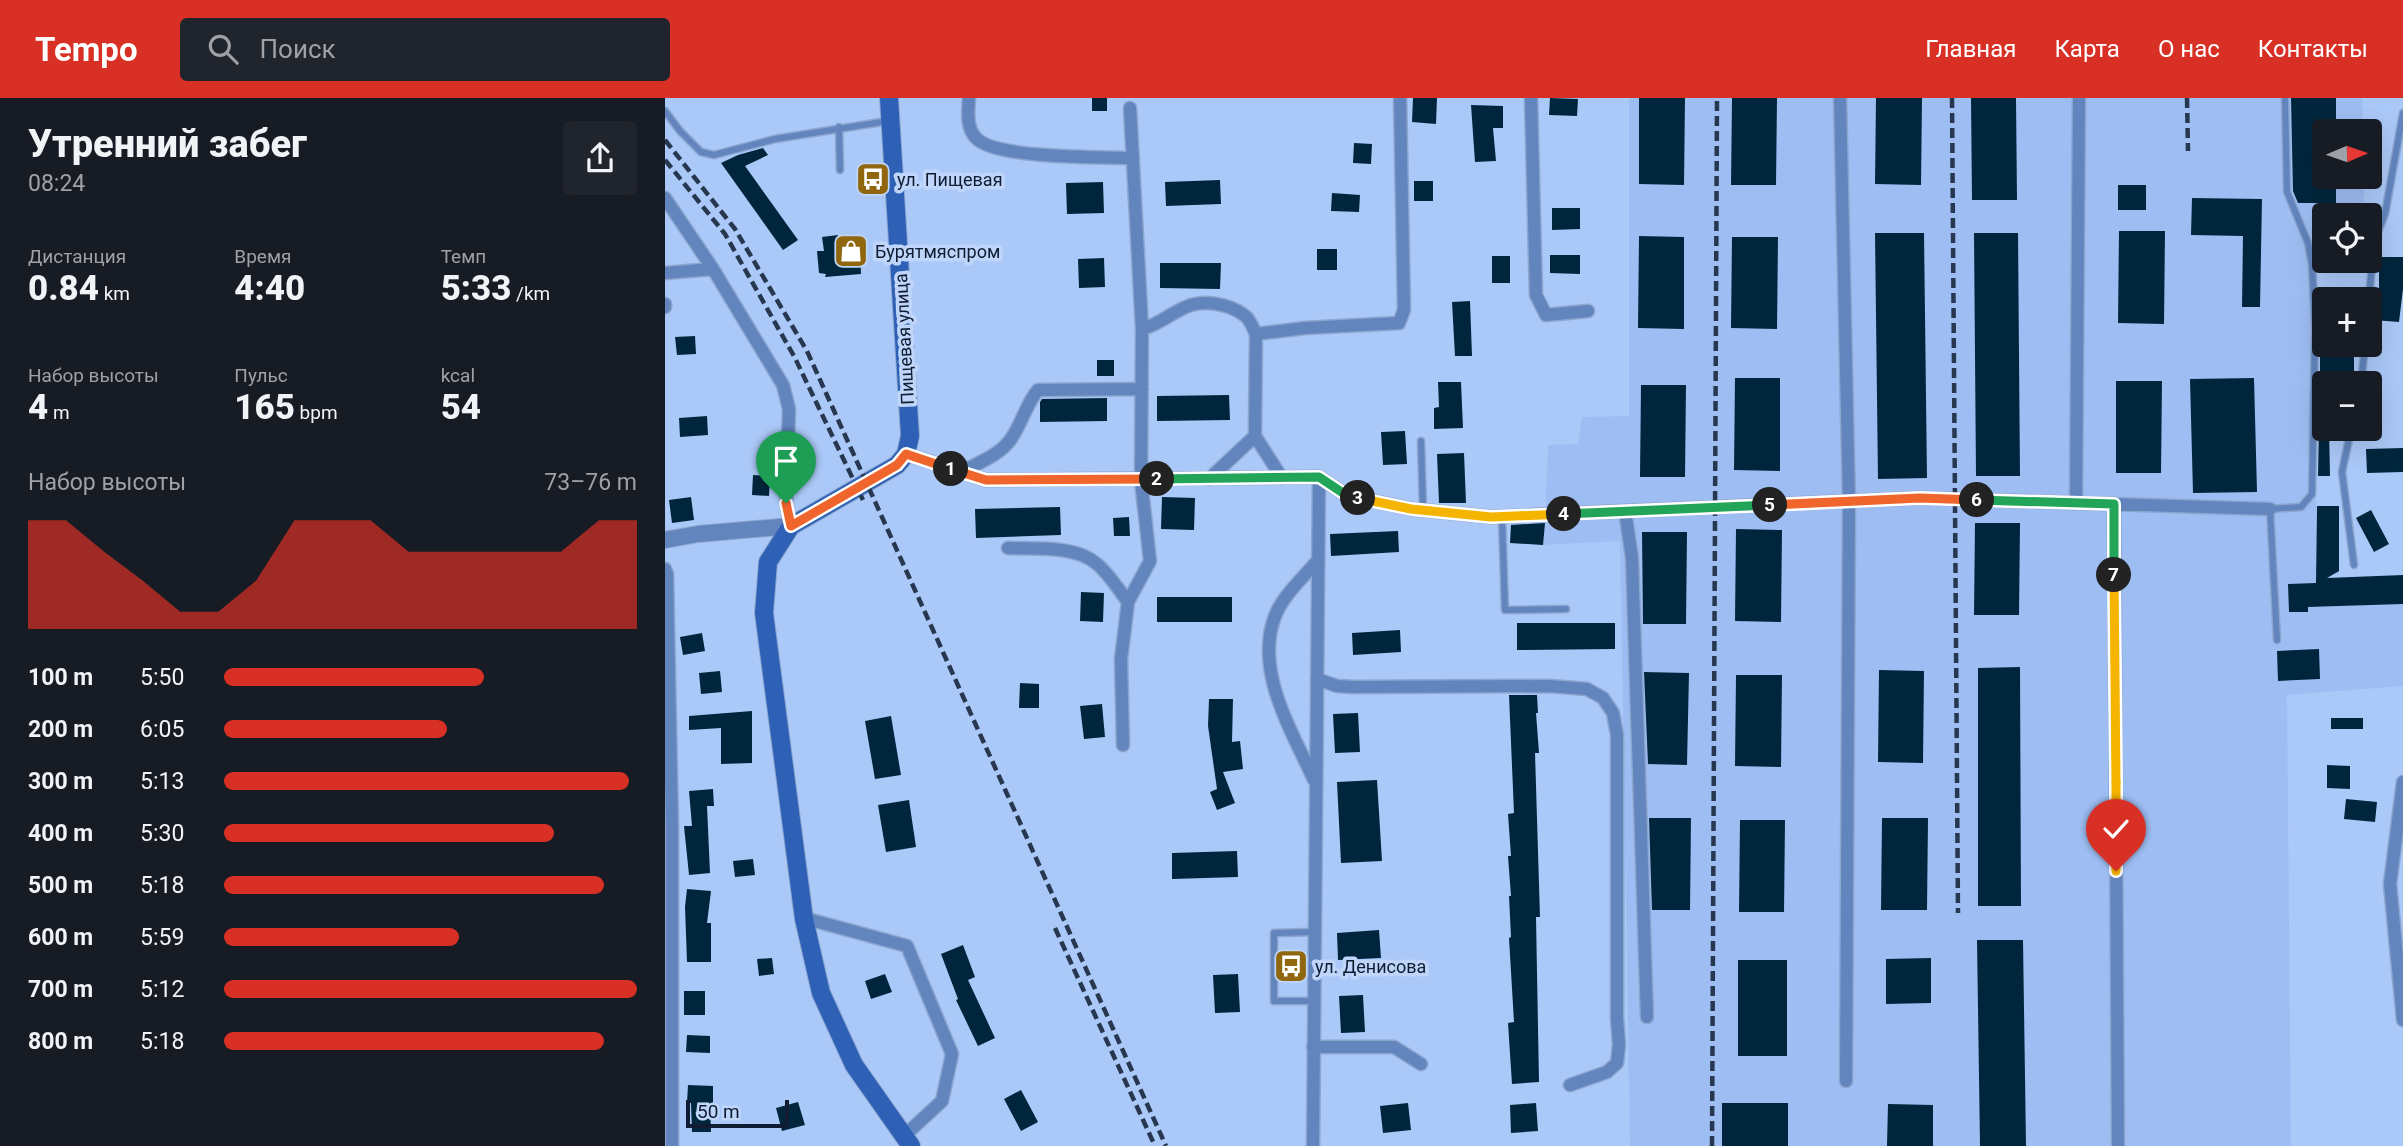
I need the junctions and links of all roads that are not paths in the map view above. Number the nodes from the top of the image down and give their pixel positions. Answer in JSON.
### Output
{"nodes":[{"id":1,"x":889,"y":98,"type":"edge"},
{"id":2,"x":969,"y":98,"type":"edge"},
{"id":3,"x":1399,"y":98,"type":"edge"},
{"id":4,"x":1531,"y":98,"type":"edge"},
{"id":5,"x":1840,"y":98,"type":"edge"},
{"id":6,"x":2079,"y":98,"type":"edge"},
{"id":7,"x":2284,"y":98,"type":"edge"},
{"id":8,"x":1130,"y":108,"type":"dead end"},
{"id":9,"x":665,"y":111,"type":"edge"},
{"id":10,"x":2403,"y":113,"type":"edge"},
{"id":11,"x":889,"y":121,"type":"junction"},
{"id":12,"x":839,"y":127,"type":"junction"},
{"id":13,"x":1133,"y":158,"type":"junction"},
{"id":14,"x":840,"y":170,"type":"dead end"},
{"id":15,"x":665,"y":198,"type":"edge"},
{"id":16,"x":713,"y":269,"type":"junction"},
{"id":17,"x":665,"y":272,"type":"edge"},
{"id":18,"x":2370,"y":287,"type":"edge"},
{"id":19,"x":1588,"y":311,"type":"dead end"},
{"id":20,"x":1142,"y":329,"type":"junction"},
{"id":21,"x":1256,"y":334,"type":"junction"},
{"id":22,"x":1142,"y":389,"type":"junction"},
{"id":23,"x":1255,"y":436,"type":"junction"},
{"id":24,"x":1421,"y":441,"type":"dead end"},
{"id":25,"x":2348,"y":441,"type":"edge"},
{"id":26,"x":906,"y":454,"type":"junction"},
{"id":27,"x":961,"y":472,"type":"junction"},
{"id":28,"x":1319,"y":477,"type":"junction"},
{"id":29,"x":1282,"y":478,"type":"junction"},
{"id":30,"x":1209,"y":479,"type":"junction"},
{"id":31,"x":1141,"y":480,"type":"junction"},
{"id":32,"x":1849,"y":501,"type":"junction"},
{"id":33,"x":2076,"y":503,"type":"junction"},
{"id":34,"x":2114,"y":504,"type":"junction"},
{"id":35,"x":2270,"y":509,"type":"junction"},
{"id":36,"x":1423,"y":511,"type":"junction"},
{"id":37,"x":1625,"y":511,"type":"junction"},
{"id":38,"x":1502,"y":517,"type":"junction"},
{"id":39,"x":791,"y":526,"type":"junction"},
{"id":40,"x":665,"y":540,"type":"edge"},
{"id":41,"x":1007,"y":548,"type":"dead end"},
{"id":42,"x":1318,"y":560,"type":"junction"},
{"id":43,"x":2354,"y":565,"type":"dead end"},
{"id":44,"x":665,"y":569,"type":"edge"},
{"id":45,"x":1128,"y":602,"type":"junction"},
{"id":46,"x":1566,"y":609,"type":"dead end"},
{"id":47,"x":2277,"y":640,"type":"dead end"},
{"id":48,"x":1317,"y":679,"type":"junction"},
{"id":49,"x":1123,"y":745,"type":"dead end"},
{"id":50,"x":2403,"y":782,"type":"edge"},
{"id":51,"x":1316,"y":787,"type":"junction"},
{"id":52,"x":804,"y":918,"type":"junction"},
{"id":53,"x":1315,"y":932,"type":"junction"},
{"id":54,"x":1314,"y":1001,"type":"junction"},
{"id":55,"x":1647,"y":1017,"type":"dead end"},
{"id":56,"x":2403,"y":1020,"type":"edge"},
{"id":57,"x":1313,"y":1047,"type":"junction"},
{"id":58,"x":1421,"y":1064,"type":"dead end"},
{"id":59,"x":1846,"y":1081,"type":"dead end"},
{"id":60,"x":1570,"y":1085,"type":"dead end"},
{"id":61,"x":908,"y":1141,"type":"edge"},
{"id":62,"x":672,"y":1146,"type":"edge"},
{"id":63,"x":1313,"y":1146,"type":"edge"},
{"id":64,"x":2118,"y":1146,"type":"edge"}],
"edges":[{"from":1,"to":11,"type":"main road","name":"Пищевая улица"},
{"from":2,"to":13,"type":"street"},
{"from":3,"to":21,"type":"street"},
{"from":4,"to":19,"type":"street"},
{"from":5,"to":32,"type":"street"},
{"from":6,"to":33,"type":"street"},
{"from":7,"to":35,"type":"lane"},
{"from":8,"to":13,"type":"street"},
{"from":9,"to":12,"type":"lane"},
{"from":10,"to":18,"type":"lane"},
{"from":11,"to":12,"type":"lane"},
{"from":11,"to":26,"type":"main road","name":"Пищевая улица"},
{"from":12,"to":14,"type":"lane"},
{"from":13,"to":20,"type":"street"},
{"from":15,"to":16,"type":"street"},
{"from":16,"to":17,"type":"street"},
{"from":16,"to":39,"type":"street"},
{"from":20,"to":21,"type":"street"},
{"from":20,"to":22,"type":"street"},
{"from":21,"to":23,"type":"street"},
{"from":22,"to":27,"type":"street"},
{"from":22,"to":31,"type":"street"},
{"from":23,"to":29,"type":"street"},
{"from":23,"to":30,"type":"street"},
{"from":24,"to":36,"type":"lane"},
{"from":25,"to":43,"type":"lane"},
{"from":26,"to":27,"type":"street"},
{"from":26,"to":39,"type":"main road"},
{"from":27,"to":31,"type":"street"},
{"from":28,"to":29,"type":"street"},
{"from":28,"to":36,"type":"street"},
{"from":28,"to":42,"type":"street"},
{"from":29,"to":30,"type":"street"},
{"from":30,"to":31,"type":"street"},
{"from":31,"to":45,"type":"street"},
{"from":32,"to":33,"type":"street"},
{"from":32,"to":37,"type":"street"},
{"from":32,"to":59,"type":"street"},
{"from":33,"to":34,"type":"street"},
{"from":34,"to":35,"type":"street"},
{"from":34,"to":64,"type":"street"},
{"from":35,"to":47,"type":"lane"},
{"from":36,"to":38,"type":"street"},
{"from":37,"to":38,"type":"street"},
{"from":37,"to":55,"type":"street"},
{"from":38,"to":46,"type":"lane"},
{"from":39,"to":40,"type":"street"},
{"from":39,"to":52,"type":"main road"},
{"from":41,"to":45,"type":"street"},
{"from":42,"to":48,"type":"street"},
{"from":42,"to":51,"type":"street"},
{"from":44,"to":62,"type":"street"},
{"from":45,"to":49,"type":"street"},
{"from":48,"to":51,"type":"street"},
{"from":48,"to":60,"type":"street"},
{"from":50,"to":56,"type":"street"},
{"from":51,"to":53,"type":"street"},
{"from":52,"to":61,"type":"main road"},
{"from":52,"to":61,"type":"street"},
{"from":53,"to":54,"type":"street"},
{"from":53,"to":54,"type":"lane"},
{"from":54,"to":57,"type":"street"},
{"from":57,"to":58,"type":"street"},
{"from":57,"to":63,"type":"street"}]}
